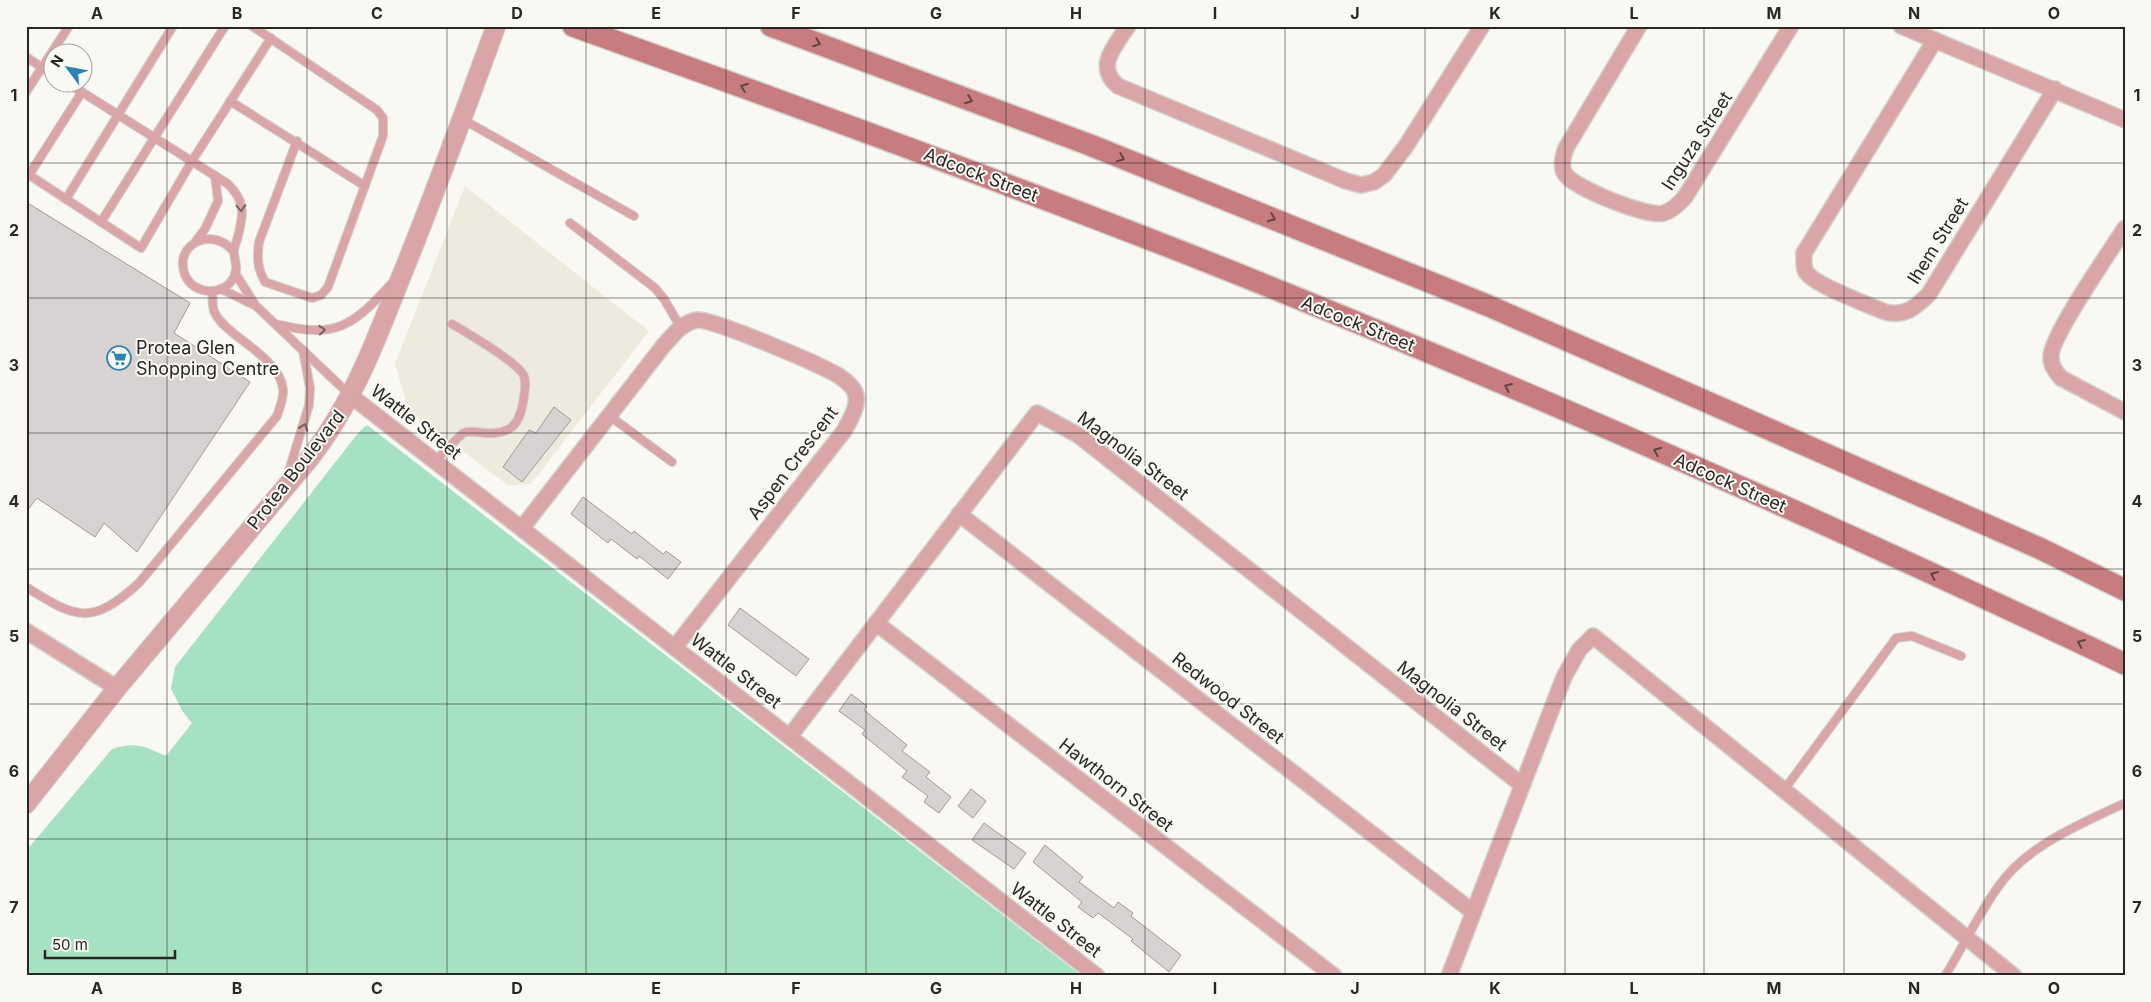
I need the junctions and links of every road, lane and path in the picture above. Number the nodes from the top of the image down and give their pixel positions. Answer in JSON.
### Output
{"nodes":[{"id":1,"x":69,"y":26,"type":"edge"},
{"id":2,"x":173,"y":26,"type":"edge"},
{"id":3,"x":225,"y":26,"type":"edge"},
{"id":4,"x":252,"y":26,"type":"edge"},
{"id":5,"x":496,"y":26,"type":"edge"},
{"id":6,"x":573,"y":26,"type":"edge"},
{"id":7,"x":771,"y":26,"type":"edge"},
{"id":8,"x":1128,"y":26,"type":"edge"},
{"id":9,"x":1482,"y":26,"type":"edge"},
{"id":10,"x":1639,"y":26,"type":"edge"},
{"id":11,"x":1791,"y":26,"type":"edge"},
{"id":12,"x":1901,"y":26,"type":"edge"},
{"id":13,"x":270,"y":38,"type":"junction"},
{"id":14,"x":1934,"y":40,"type":"junction"},
{"id":15,"x":58,"y":42,"type":"edge"},
{"id":16,"x":26,"y":57,"type":"edge"},
{"id":17,"x":42,"y":67,"type":"joint"},
{"id":18,"x":2055,"y":89,"type":"junction"},
{"id":19,"x":26,"y":92,"type":"edge"},
{"id":20,"x":82,"y":92,"type":"joint"},
{"id":21,"x":230,"y":101,"type":"junction"},
{"id":22,"x":118,"y":115,"type":"junction"},
{"id":23,"x":462,"y":119,"type":"junction"},
{"id":24,"x":2125,"y":120,"type":"edge"},
{"id":25,"x":154,"y":138,"type":"junction"},
{"id":26,"x":297,"y":142,"type":"junction"},
{"id":27,"x":192,"y":161,"type":"junction"},
{"id":28,"x":27,"y":174,"type":"edge"},
{"id":29,"x":215,"y":176,"type":"junction"},
{"id":30,"x":365,"y":186,"type":"junction"},
{"id":31,"x":66,"y":199,"type":"junction"},
{"id":32,"x":634,"y":216,"type":"dead end"},
{"id":33,"x":101,"y":222,"type":"junction"},
{"id":34,"x":570,"y":223,"type":"dead end"},
{"id":35,"x":2125,"y":228,"type":"edge"},
{"id":36,"x":195,"y":242,"type":"junction"},
{"id":37,"x":234,"y":252,"type":"junction"},
{"id":38,"x":403,"y":271,"type":"junction"},
{"id":39,"x":235,"y":273,"type":"junction"},
{"id":40,"x":221,"y":289,"type":"junction"},
{"id":41,"x":212,"y":292,"type":"junction"},
{"id":42,"x":256,"y":306,"type":"junction"},
{"id":43,"x":274,"y":323,"type":"junction"},
{"id":44,"x":452,"y":324,"type":"dead end"},
{"id":45,"x":681,"y":328,"type":"junction"},
{"id":46,"x":303,"y":350,"type":"junction"},
{"id":47,"x":351,"y":396,"type":"junction"},
{"id":48,"x":2125,"y":412,"type":"edge"},
{"id":49,"x":611,"y":417,"type":"junction"},
{"id":50,"x":435,"y":461,"type":"junction"},
{"id":51,"x":672,"y":462,"type":"dead end"},
{"id":52,"x":283,"y":490,"type":"junction"},
{"id":53,"x":959,"y":514,"type":"junction"},
{"id":54,"x":522,"y":528,"type":"junction"},
{"id":55,"x":26,"y":587,"type":"edge"},
{"id":56,"x":2125,"y":590,"type":"edge"},
{"id":57,"x":876,"y":624,"type":"junction"},
{"id":58,"x":26,"y":631,"type":"edge"},
{"id":59,"x":675,"y":647,"type":"junction"},
{"id":60,"x":1961,"y":656,"type":"dead end"},
{"id":61,"x":2125,"y":664,"type":"edge"},
{"id":62,"x":117,"y":688,"type":"junction"},
{"id":63,"x":790,"y":736,"type":"junction"},
{"id":64,"x":1522,"y":785,"type":"junction"},
{"id":65,"x":1784,"y":790,"type":"junction"},
{"id":66,"x":2125,"y":803,"type":"edge"},
{"id":67,"x":26,"y":804,"type":"edge"},
{"id":68,"x":1473,"y":912,"type":"junction"},
{"id":69,"x":1968,"y":939,"type":"junction"},
{"id":70,"x":1097,"y":976,"type":"edge"},
{"id":71,"x":1334,"y":976,"type":"edge"},
{"id":72,"x":1449,"y":976,"type":"edge"},
{"id":73,"x":1945,"y":976,"type":"edge"},
{"id":74,"x":2014,"y":976,"type":"edge"}],
"edges":[{"from":1,"to":15,"type":"lane"},
{"from":2,"to":22,"type":"lane"},
{"from":3,"to":25,"type":"lane"},
{"from":4,"to":13,"type":"lane"},
{"from":5,"to":23,"type":"street","name":"Protea Boulevard"},
{"from":61,"to":6,"type":"main road","name":"Adcock Street","one_way":true},
{"from":7,"to":56,"type":"main road","one_way":true},
{"from":8,"to":9,"type":"street"},
{"from":10,"to":11,"type":"street","name":"Inguza Street"},
{"from":12,"to":14,"type":"street"},
{"from":13,"to":21,"type":"lane"},
{"from":13,"to":30,"type":"lane"},
{"from":14,"to":18,"type":"street"},
{"from":14,"to":18,"type":"street","name":"Ihem Street"},
{"from":16,"to":17,"type":"lane"},
{"from":17,"to":19,"type":"lane"},
{"from":18,"to":24,"type":"street"},
{"from":20,"to":22,"type":"lane"},
{"from":20,"to":28,"type":"lane"},
{"from":21,"to":26,"type":"lane"},
{"from":21,"to":27,"type":"lane"},
{"from":22,"to":25,"type":"lane"},
{"from":22,"to":31,"type":"lane"},
{"from":23,"to":32,"type":"lane"},
{"from":23,"to":38,"type":"street","name":"Protea Boulevard"},
{"from":25,"to":27,"type":"lane"},
{"from":25,"to":33,"type":"lane"},
{"from":26,"to":30,"type":"lane"},
{"from":26,"to":30,"type":"lane"},
{"from":27,"to":29,"type":"lane"},
{"from":27,"to":33,"type":"lane"},
{"from":28,"to":31,"type":"lane"},
{"from":29,"to":36,"type":"lane"},
{"from":29,"to":37,"type":"lane","one_way":true},
{"from":31,"to":33,"type":"lane"},
{"from":34,"to":45,"type":"lane"},
{"from":35,"to":48,"type":"street"},
{"from":36,"to":37,"type":"lane"},
{"from":36,"to":41,"type":"lane"},
{"from":37,"to":39,"type":"lane"},
{"from":43,"to":38,"type":"lane","one_way":true},
{"from":38,"to":47,"type":"street","name":"Protea Boulevard"},
{"from":39,"to":40,"type":"lane"},
{"from":39,"to":42,"type":"lane"},
{"from":40,"to":41,"type":"lane"},
{"from":40,"to":42,"type":"lane"},
{"from":41,"to":55,"type":"lane"},
{"from":42,"to":43,"type":"lane"},
{"from":43,"to":46,"type":"lane"},
{"from":44,"to":50,"type":"lane"},
{"from":45,"to":49,"type":"street","name":"Aspen Crescent"},
{"from":45,"to":59,"type":"street","name":"Aspen Crescent"},
{"from":46,"to":47,"type":"lane"},
{"from":52,"to":46,"type":"lane","one_way":true},
{"from":47,"to":50,"type":"street","name":"Wattle Street"},
{"from":47,"to":52,"type":"street","name":"Protea Boulevard"},
{"from":49,"to":51,"type":"lane"},
{"from":49,"to":54,"type":"street","name":"Aspen Crescent"},
{"from":50,"to":54,"type":"street","name":"Wattle Street"},
{"from":52,"to":62,"type":"street","name":"Protea Boulevard"},
{"from":53,"to":57,"type":"street","name":"Magnolia Street"},
{"from":53,"to":64,"type":"street","name":"Magnolia Street"},
{"from":53,"to":68,"type":"street","name":"Redwood Street"},
{"from":54,"to":59,"type":"street","name":"Wattle Street"},
{"from":57,"to":63,"type":"street","name":"Magnolia Street"},
{"from":57,"to":71,"type":"street","name":"Hawthorn Street"},
{"from":58,"to":62,"type":"street"},
{"from":59,"to":63,"type":"street","name":"Wattle Street"},
{"from":60,"to":65,"type":"lane"},
{"from":62,"to":67,"type":"street","name":"Protea Boulevard"},
{"from":63,"to":70,"type":"street","name":"Wattle Street"},
{"from":64,"to":65,"type":"street"},
{"from":64,"to":68,"type":"street"},
{"from":65,"to":69,"type":"street"},
{"from":66,"to":69,"type":"lane"},
{"from":68,"to":72,"type":"street"},
{"from":69,"to":73,"type":"lane"},
{"from":69,"to":74,"type":"street"}]}
